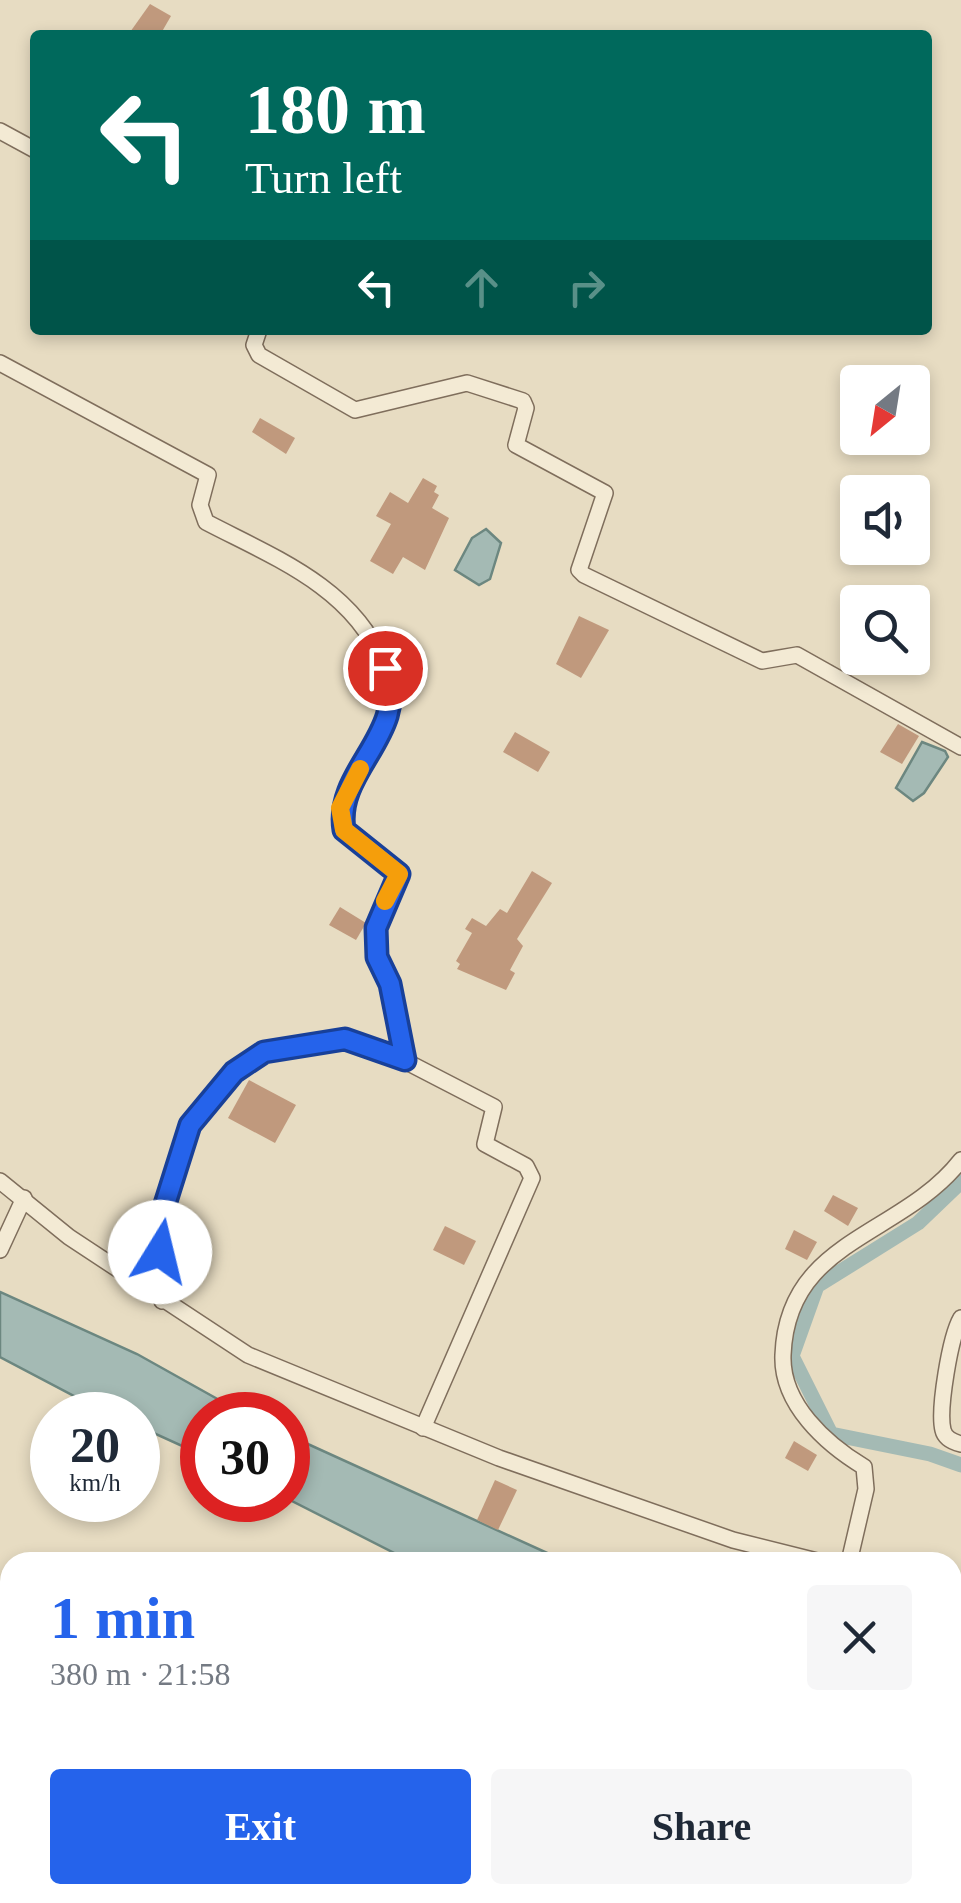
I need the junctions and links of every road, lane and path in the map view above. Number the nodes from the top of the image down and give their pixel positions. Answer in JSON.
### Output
{"nodes":[{"id":1,"x":0,"y":131,"type":"edge"},
{"id":2,"x":30,"y":147,"type":"edge"},
{"id":3,"x":257,"y":335,"type":"edge"},
{"id":4,"x":0,"y":363,"type":"edge"},
{"id":5,"x":961,"y":746,"type":"edge"},
{"id":6,"x":405,"y":1060,"type":"junction"},
{"id":7,"x":961,"y":1160,"type":"edge"},
{"id":8,"x":0,"y":1181,"type":"edge"},
{"id":9,"x":24,"y":1198,"type":"junction"},
{"id":10,"x":0,"y":1250,"type":"edge"},
{"id":11,"x":162,"y":1301,"type":"junction"},
{"id":12,"x":961,"y":1318,"type":"edge"},
{"id":13,"x":423,"y":1428,"type":"junction"},
{"id":14,"x":961,"y":1444,"type":"edge"},
{"id":15,"x":786,"y":1552,"type":"edge"},
{"id":16,"x":852,"y":1552,"type":"edge"}],
"edges":[{"from":1,"to":2,"type":"street"},
{"from":3,"to":5,"type":"street"},
{"from":4,"to":6,"type":"street"},
{"from":6,"to":11,"type":"street"},
{"from":6,"to":13,"type":"street"},
{"from":7,"to":16,"type":"street"},
{"from":8,"to":9,"type":"street"},
{"from":9,"to":10,"type":"street"},
{"from":9,"to":11,"type":"street"},
{"from":11,"to":13,"type":"street"},
{"from":12,"to":14,"type":"street"},
{"from":13,"to":15,"type":"street"}]}
